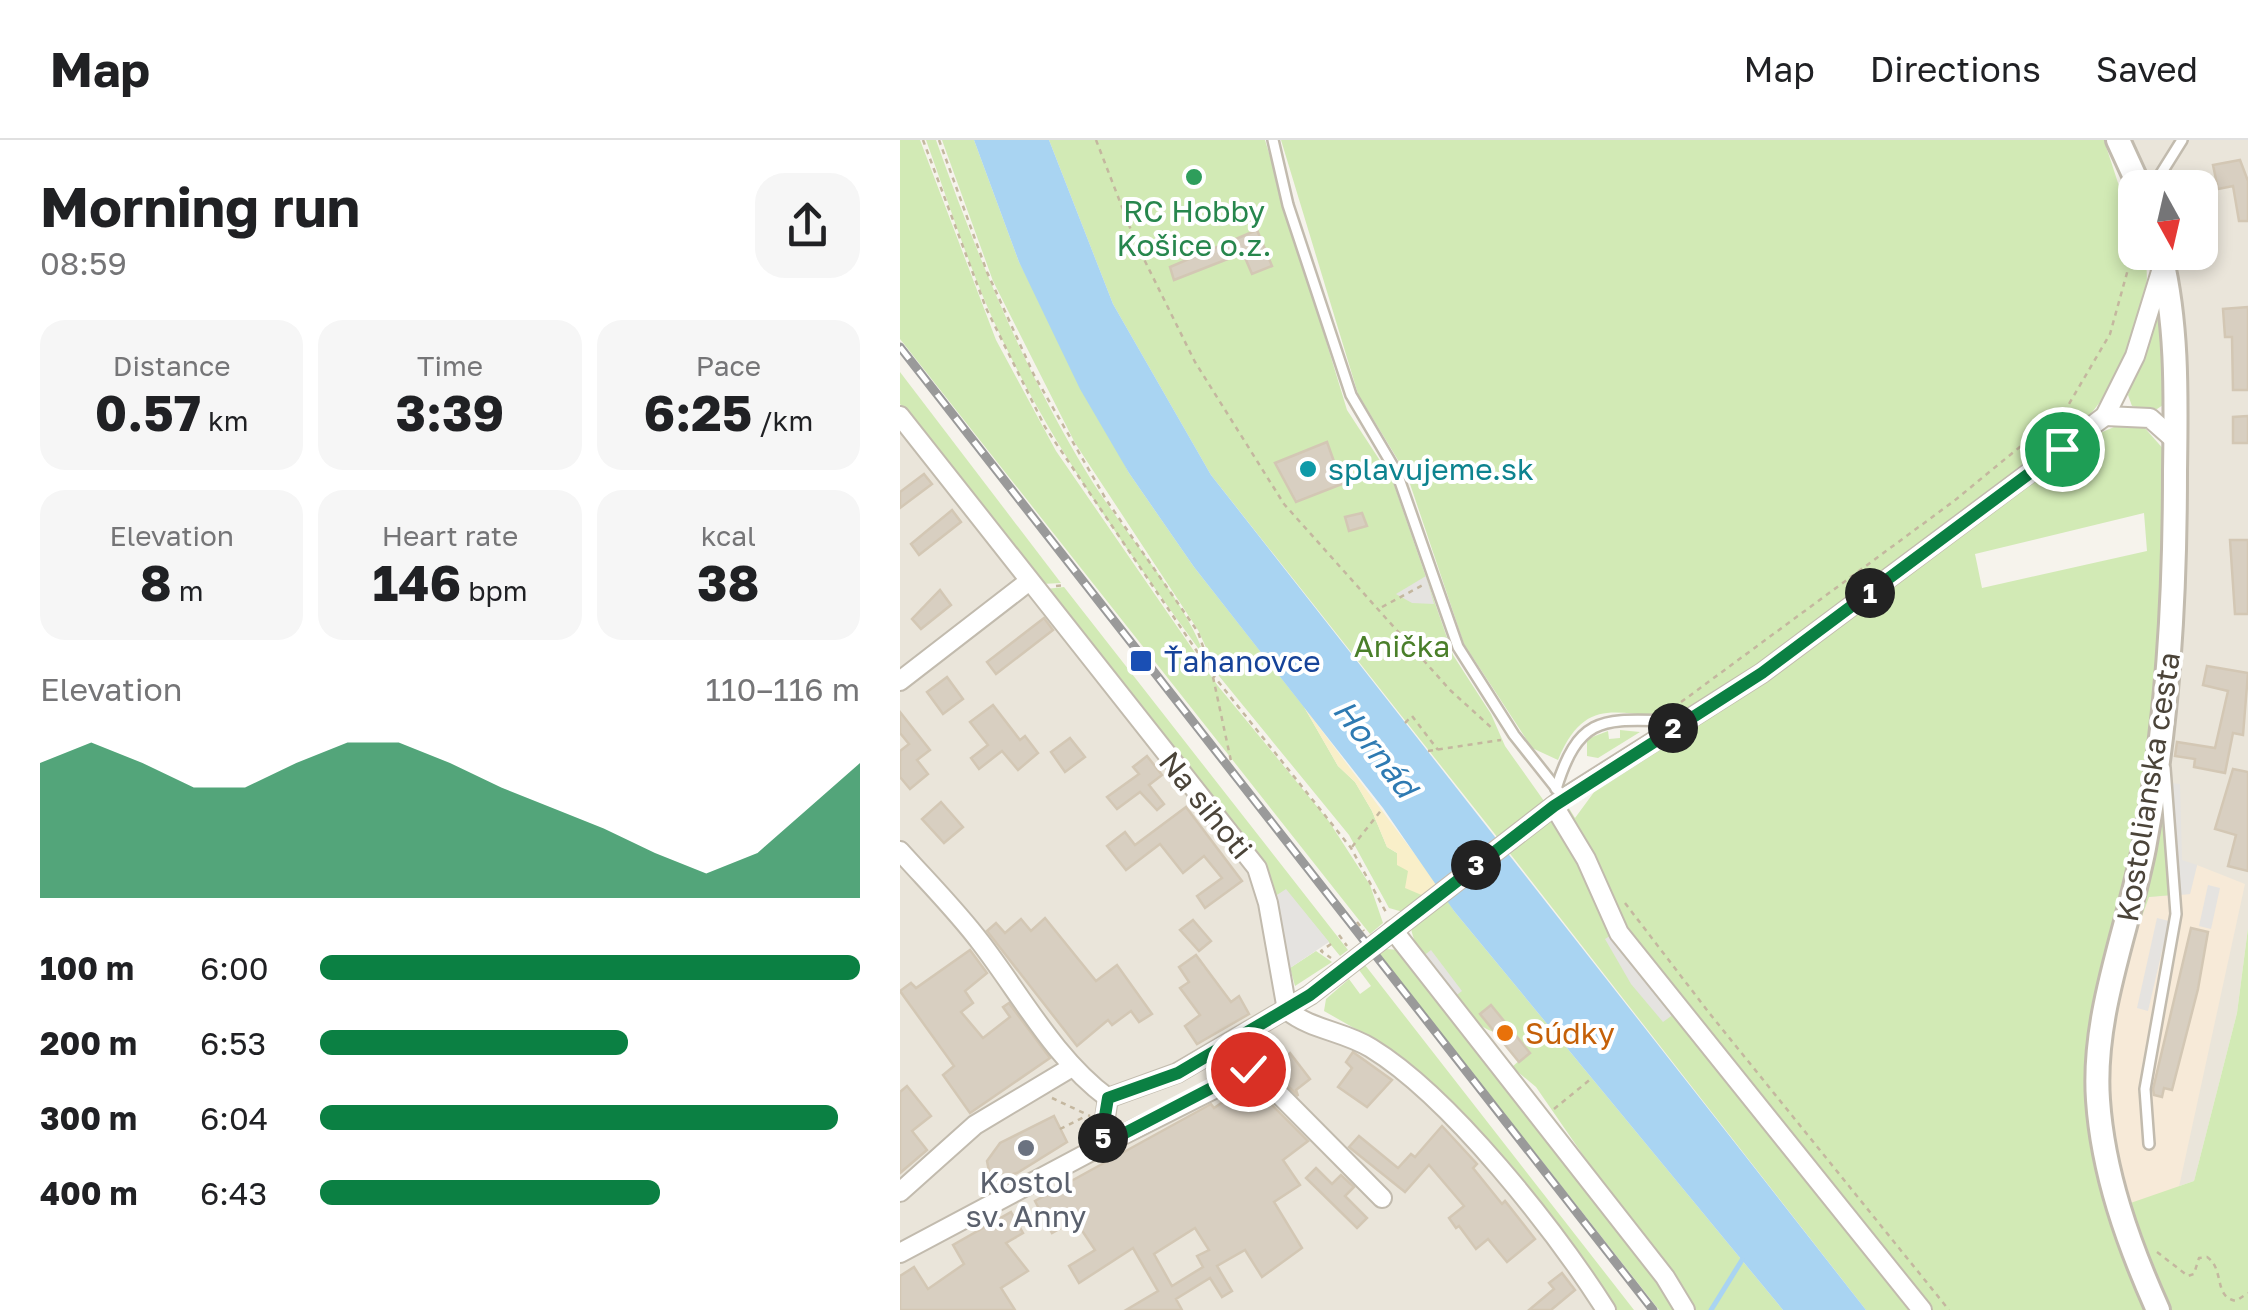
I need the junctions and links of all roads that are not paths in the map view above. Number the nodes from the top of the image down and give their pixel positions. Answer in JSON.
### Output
{"nodes":[{"id":1,"x":1273,"y":140,"type":"edge"},
{"id":2,"x":2118,"y":140,"type":"edge"},
{"id":3,"x":2182,"y":140,"type":"edge"},
{"id":4,"x":2133,"y":170,"type":"edge"},
{"id":5,"x":2163,"y":170,"type":"edge"},
{"id":6,"x":2159,"y":270,"type":"edge"},
{"id":7,"x":2163,"y":270,"type":"edge"},
{"id":8,"x":900,"y":416,"type":"edge"},
{"id":9,"x":2106,"y":416,"type":"junction"},
{"id":10,"x":2176,"y":441,"type":"junction"},
{"id":11,"x":1028,"y":582,"type":"junction"},
{"id":12,"x":900,"y":681,"type":"edge"},
{"id":13,"x":1685,"y":722,"type":"junction"},
{"id":14,"x":2161,"y":746,"type":"junction"},
{"id":15,"x":1553,"y":802,"type":"junction"},
{"id":16,"x":900,"y":851,"type":"edge"},
{"id":17,"x":1393,"y":930,"type":"junction"},
{"id":18,"x":1287,"y":1010,"type":"junction"},
{"id":19,"x":1072,"y":1067,"type":"junction"},
{"id":20,"x":1108,"y":1098,"type":"junction"},
{"id":21,"x":2149,"y":1144,"type":"dead end"},
{"id":22,"x":1100,"y":1146,"type":"junction"},
{"id":23,"x":900,"y":1192,"type":"edge"},
{"id":24,"x":1382,"y":1198,"type":"dead end"},
{"id":25,"x":900,"y":1228,"type":"edge"},
{"id":26,"x":907,"y":1248,"type":"edge"},
{"id":27,"x":1606,"y":1310,"type":"edge"},
{"id":28,"x":1685,"y":1310,"type":"edge"},
{"id":29,"x":1922,"y":1310,"type":"edge"},
{"id":30,"x":2158,"y":1310,"type":"edge"}],
"edges":[{"from":1,"to":15,"type":"lane"},
{"from":2,"to":4,"type":"street"},
{"from":3,"to":5,"type":"lane"},
{"from":6,"to":9,"type":"street"},
{"from":7,"to":10,"type":"street","name":"Kostolianska cesta"},
{"from":8,"to":11,"type":"street","name":"Na sihoti"},
{"from":9,"to":10,"type":"street"},
{"from":9,"to":13,"type":"street"},
{"from":10,"to":14,"type":"street","name":"Kostolianska cesta"},
{"from":11,"to":12,"type":"street"},
{"from":11,"to":18,"type":"street","name":"Na sihoti"},
{"from":13,"to":15,"type":"street"},
{"from":13,"to":15,"type":"lane"},
{"from":14,"to":21,"type":"lane"},
{"from":14,"to":30,"type":"street","name":"Kostolianska cesta"},
{"from":15,"to":17,"type":"street"},
{"from":15,"to":29,"type":"street"},
{"from":16,"to":19,"type":"street"},
{"from":17,"to":18,"type":"street"},
{"from":17,"to":28,"type":"street"},
{"from":18,"to":20,"type":"street"},
{"from":18,"to":27,"type":"street"},
{"from":19,"to":20,"type":"street"},
{"from":19,"to":23,"type":"street"},
{"from":20,"to":22,"type":"street"},
{"from":22,"to":24,"type":"street"},
{"from":22,"to":26,"type":"street"},
{"from":25,"to":26,"type":"street"}]}
